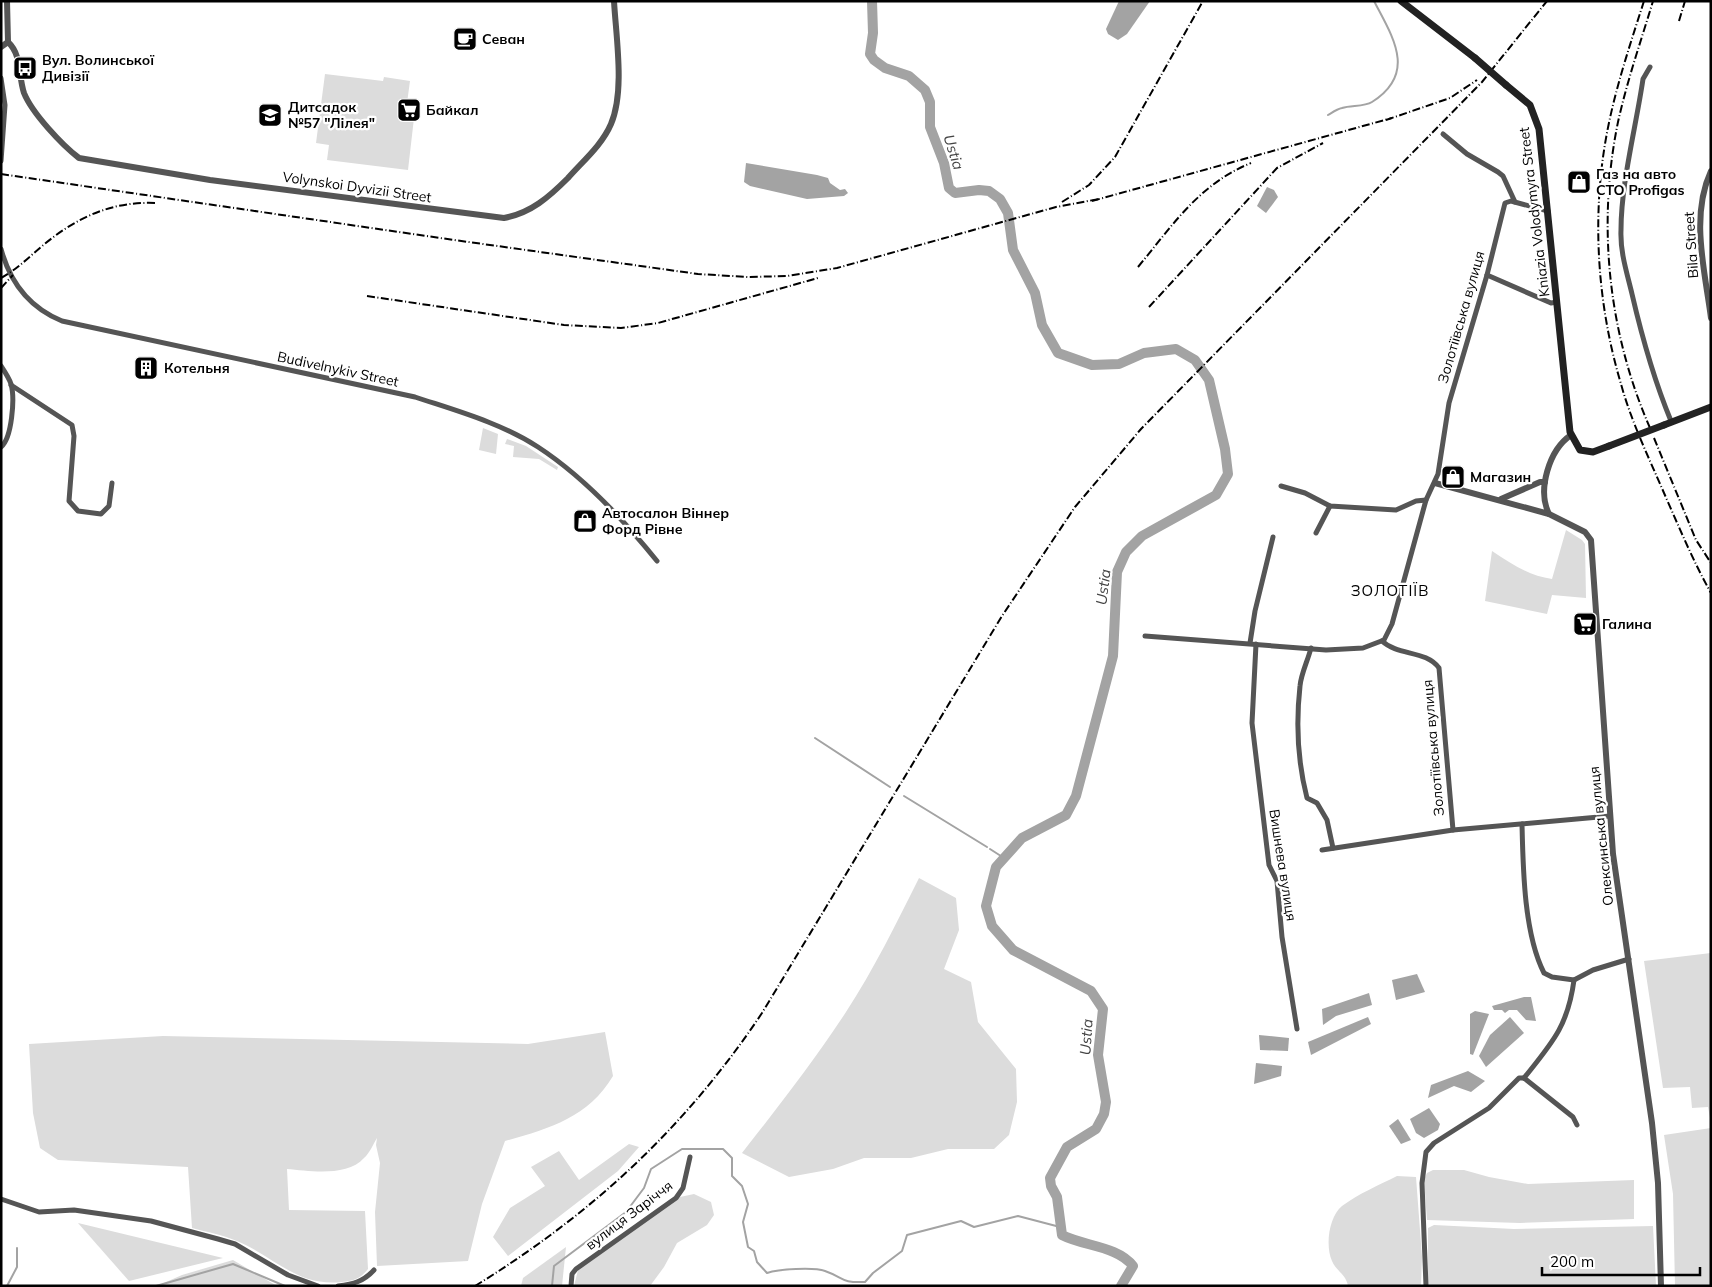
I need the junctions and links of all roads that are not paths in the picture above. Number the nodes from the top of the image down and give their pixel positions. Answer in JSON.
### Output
{"nodes":[{"id":1,"x":7,"y":1,"type":"edge"},
{"id":2,"x":614,"y":1,"type":"edge"},
{"id":3,"x":1401,"y":1,"type":"edge"},
{"id":4,"x":8,"y":42,"type":"junction"},
{"id":5,"x":1,"y":47,"type":"edge"},
{"id":6,"x":1650,"y":67,"type":"dead end"},
{"id":7,"x":1,"y":78,"type":"edge"},
{"id":8,"x":1443,"y":134,"type":"dead end"},
{"id":9,"x":1,"y":161,"type":"edge"},
{"id":10,"x":1711,"y":171,"type":"edge"},
{"id":11,"x":1515,"y":202,"type":"junction"},
{"id":12,"x":1548,"y":211,"type":"junction"},
{"id":13,"x":1,"y":249,"type":"edge"},
{"id":14,"x":1487,"y":275,"type":"junction"},
{"id":15,"x":1558,"y":302,"type":"junction"},
{"id":16,"x":1711,"y":318,"type":"edge"},
{"id":17,"x":1,"y":366,"type":"edge"},
{"id":18,"x":11,"y":385,"type":"junction"},
{"id":19,"x":1711,"y":408,"type":"edge"},
{"id":20,"x":1671,"y":421,"type":"junction"},
{"id":21,"x":1571,"y":435,"type":"junction"},
{"id":22,"x":1,"y":447,"type":"edge"},
{"id":23,"x":1545,"y":482,"type":"junction"},
{"id":24,"x":112,"y":483,"type":"dead end"},
{"id":25,"x":1435,"y":483,"type":"junction"},
{"id":26,"x":1281,"y":486,"type":"dead end"},
{"id":27,"x":1501,"y":499,"type":"junction"},
{"id":28,"x":1426,"y":500,"type":"junction"},
{"id":29,"x":1330,"y":506,"type":"junction"},
{"id":30,"x":1549,"y":514,"type":"junction"},
{"id":31,"x":1316,"y":534,"type":"dead end"},
{"id":32,"x":1274,"y":536,"type":"dead end"},
{"id":33,"x":657,"y":561,"type":"dead end"},
{"id":34,"x":1146,"y":636,"type":"dead end"},
{"id":35,"x":1382,"y":641,"type":"junction"},
{"id":36,"x":1250,"y":643,"type":"junction"},
{"id":37,"x":1256,"y":644,"type":"junction"},
{"id":38,"x":1311,"y":648,"type":"junction"},
{"id":39,"x":1610,"y":816,"type":"junction"},
{"id":40,"x":1522,"y":824,"type":"junction"},
{"id":41,"x":1453,"y":830,"type":"junction"},
{"id":42,"x":1332,"y":848,"type":"junction"},
{"id":43,"x":1322,"y":850,"type":"dead end"},
{"id":44,"x":1630,"y":959,"type":"junction"},
{"id":45,"x":1574,"y":980,"type":"junction"},
{"id":46,"x":1297,"y":1029,"type":"dead end"},
{"id":47,"x":1524,"y":1078,"type":"junction"},
{"id":48,"x":1577,"y":1125,"type":"dead end"},
{"id":49,"x":690,"y":1156,"type":"dead end"},
{"id":50,"x":1,"y":1199,"type":"edge"},
{"id":51,"x":374,"y":1270,"type":"dead end"},
{"id":52,"x":318,"y":1286,"type":"edge"},
{"id":53,"x":338,"y":1286,"type":"edge"},
{"id":54,"x":572,"y":1286,"type":"edge"},
{"id":55,"x":1426,"y":1286,"type":"edge"},
{"id":56,"x":1661,"y":1286,"type":"edge"}],
"edges":[{"from":1,"to":4,"type":"street"},
{"from":2,"to":4,"type":"street","name":"Volynskoi Dyvizii Street"},
{"from":3,"to":12,"type":"main road","name":"Kniazia Volodymyra Street","bridge":true},
{"from":4,"to":5,"type":"street"},
{"from":6,"to":20,"type":"street"},
{"from":7,"to":9,"type":"street"},
{"from":8,"to":11,"type":"street"},
{"from":10,"to":16,"type":"street","name":"Bila Street"},
{"from":11,"to":12,"type":"street"},
{"from":11,"to":14,"type":"street","name":"Золотіївська вулиця"},
{"from":12,"to":15,"type":"main road","name":"Kniazia Volodymyra Street"},
{"from":13,"to":33,"type":"street","name":"Budivelnykiv Street"},
{"from":14,"to":15,"type":"street"},
{"from":14,"to":25,"type":"street","name":"Золотіївська вулиця"},
{"from":15,"to":21,"type":"main road","name":"Kniazia Volodymyra Street"},
{"from":17,"to":18,"type":"street"},
{"from":18,"to":22,"type":"street"},
{"from":18,"to":24,"type":"street"},
{"from":19,"to":20,"type":"main road"},
{"from":20,"to":21,"type":"main road","bridge":true},
{"from":21,"to":23,"type":"street"},
{"from":23,"to":27,"type":"street"},
{"from":23,"to":30,"type":"street"},
{"from":25,"to":27,"type":"street"},
{"from":25,"to":28,"type":"street","name":"Золотіївська вулиця"},
{"from":26,"to":29,"type":"street"},
{"from":27,"to":30,"type":"street","name":"Олексинська вулиця"},
{"from":28,"to":29,"type":"street"},
{"from":28,"to":35,"type":"street","name":"Золотіївська вулиця"},
{"from":29,"to":31,"type":"street"},
{"from":30,"to":39,"type":"street","name":"Олексинська вулиця"},
{"from":32,"to":36,"type":"street"},
{"from":34,"to":36,"type":"street"},
{"from":35,"to":38,"type":"street"},
{"from":35,"to":41,"type":"street","name":"Золотіївська вулиця"},
{"from":36,"to":37,"type":"street"},
{"from":37,"to":38,"type":"street"},
{"from":37,"to":46,"type":"street","name":"Вишнева вулиця"},
{"from":38,"to":42,"type":"street"},
{"from":39,"to":40,"type":"street","name":"Золотіївська вулиця"},
{"from":39,"to":44,"type":"street","name":"Олексинська вулиця"},
{"from":40,"to":41,"type":"street","name":"Золотіївська вулиця"},
{"from":40,"to":45,"type":"street"},
{"from":41,"to":42,"type":"street","name":"Золотіївська вулиця"},
{"from":42,"to":43,"type":"street","name":"Золотіївська вулиця"},
{"from":44,"to":45,"type":"street"},
{"from":44,"to":56,"type":"street","name":"Олексинська вулиця"},
{"from":45,"to":47,"type":"street"},
{"from":47,"to":48,"type":"street"},
{"from":47,"to":55,"type":"street"},
{"from":49,"to":54,"type":"street","name":"вулиця Заріччя"},
{"from":50,"to":52,"type":"street"},
{"from":51,"to":53,"type":"street"}]}
